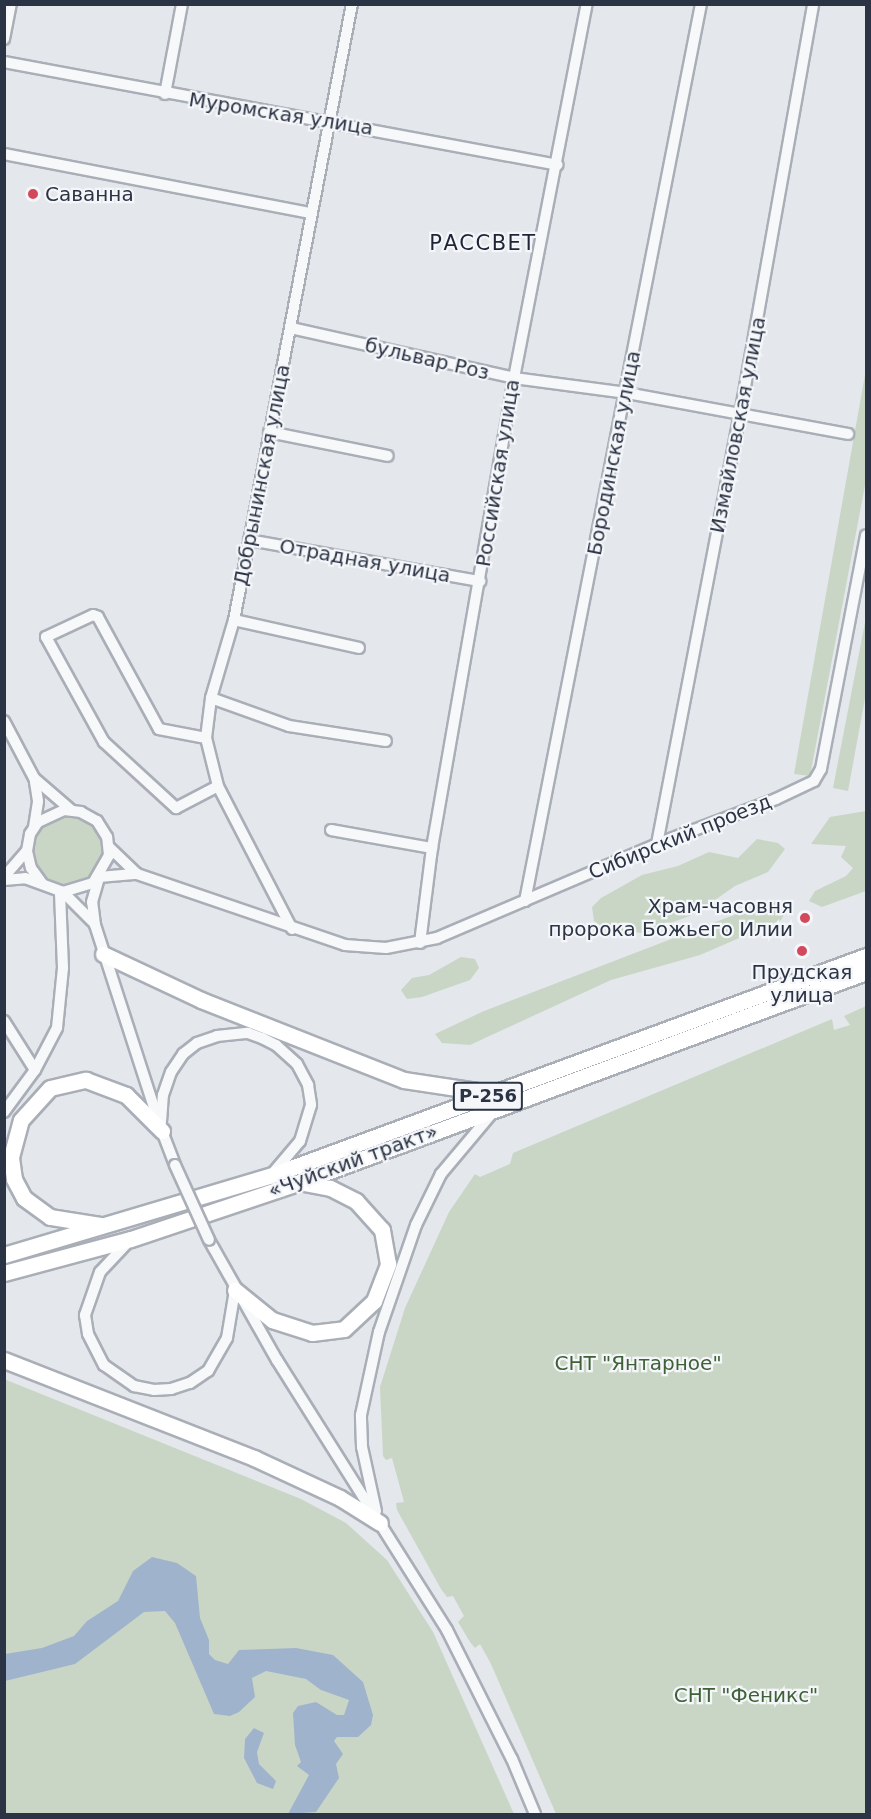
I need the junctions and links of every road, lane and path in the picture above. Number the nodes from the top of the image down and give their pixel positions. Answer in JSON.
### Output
{"nodes":[{"id":1,"x":11,"y":4,"type":"edge"},
{"id":2,"x":182,"y":4,"type":"edge"},
{"id":3,"x":352,"y":4,"type":"edge"},
{"id":4,"x":587,"y":4,"type":"edge"},
{"id":5,"x":701,"y":4,"type":"edge"},
{"id":6,"x":813,"y":4,"type":"edge"},
{"id":7,"x":4,"y":39,"type":"edge"},
{"id":8,"x":4,"y":62,"type":"edge"},
{"id":9,"x":165,"y":94,"type":"junction"},
{"id":10,"x":327,"y":125,"type":"junction"},
{"id":11,"x":4,"y":154,"type":"edge"},
{"id":12,"x":558,"y":165,"type":"junction"},
{"id":13,"x":309,"y":213,"type":"junction"},
{"id":14,"x":291,"y":328,"type":"junction"},
{"id":15,"x":514,"y":378,"type":"junction"},
{"id":16,"x":627,"y":393,"type":"junction"},
{"id":17,"x":740,"y":415,"type":"junction"},
{"id":18,"x":269,"y":432,"type":"junction"},
{"id":19,"x":848,"y":435,"type":"dead end"},
{"id":20,"x":388,"y":456,"type":"dead end"},
{"id":21,"x":867,"y":536,"type":"edge"},
{"id":22,"x":249,"y":540,"type":"junction"},
{"id":23,"x":480,"y":581,"type":"junction"},
{"id":24,"x":234,"y":620,"type":"junction"},
{"id":25,"x":359,"y":648,"type":"dead end"},
{"id":26,"x":211,"y":698,"type":"junction"},
{"id":27,"x":4,"y":721,"type":"edge"},
{"id":28,"x":206,"y":738,"type":"junction"},
{"id":29,"x":386,"y":741,"type":"dead end"},
{"id":30,"x":34,"y":778,"type":"junction"},
{"id":31,"x":218,"y":786,"type":"junction"},
{"id":32,"x":72,"y":810,"type":"junction"},
{"id":33,"x":34,"y":827,"type":"junction"},
{"id":34,"x":331,"y":830,"type":"dead end"},
{"id":35,"x":657,"y":844,"type":"junction"},
{"id":36,"x":109,"y":846,"type":"junction"},
{"id":37,"x":432,"y":848,"type":"junction"},
{"id":38,"x":27,"y":851,"type":"junction"},
{"id":39,"x":136,"y":874,"type":"junction"},
{"id":40,"x":99,"y":877,"type":"junction"},
{"id":41,"x":4,"y":878,"type":"edge"},
{"id":42,"x":42,"y":883,"type":"junction"},
{"id":43,"x":62,"y":892,"type":"junction"},
{"id":44,"x":525,"y":900,"type":"junction"},
{"id":45,"x":95,"y":925,"type":"junction"},
{"id":46,"x":292,"y":929,"type":"junction"},
{"id":47,"x":420,"y":943,"type":"junction"},
{"id":48,"x":103,"y":954,"type":"junction"},
{"id":49,"x":867,"y":956,"type":"edge"},
{"id":50,"x":867,"y":972,"type":"edge"},
{"id":51,"x":4,"y":1021,"type":"edge"},
{"id":52,"x":35,"y":1070,"type":"junction"},
{"id":53,"x":496,"y":1100,"type":"junction"},
{"id":54,"x":4,"y":1112,"type":"edge"},
{"id":55,"x":161,"y":1130,"type":"junction"},
{"id":56,"x":272,"y":1175,"type":"junction"},
{"id":57,"x":300,"y":1182,"type":"junction"},
{"id":58,"x":106,"y":1225,"type":"junction"},
{"id":59,"x":131,"y":1239,"type":"junction"},
{"id":60,"x":4,"y":1255,"type":"edge"},
{"id":61,"x":4,"y":1273,"type":"edge"},
{"id":62,"x":235,"y":1290,"type":"junction"},
{"id":63,"x":4,"y":1360,"type":"edge"},
{"id":64,"x":380,"y":1523,"type":"junction"},
{"id":65,"x":535,"y":1815,"type":"edge"}],
"edges":[{"from":1,"to":7,"type":"street"},
{"from":2,"to":9,"type":"street"},
{"from":3,"to":10,"type":"street","name":"Добрынинская улица"},
{"from":4,"to":12,"type":"street","name":"Российская улица"},
{"from":5,"to":16,"type":"street","name":"Бородинская улица"},
{"from":6,"to":17,"type":"street","name":"Измайловская улица"},
{"from":8,"to":9,"type":"street","name":"Муромская улица"},
{"from":9,"to":10,"type":"street","name":"Муромская улица"},
{"from":10,"to":12,"type":"street","name":"Муромская улица"},
{"from":10,"to":13,"type":"street","name":"Добрынинская улица"},
{"from":11,"to":13,"type":"street"},
{"from":12,"to":15,"type":"street","name":"Российская улица"},
{"from":13,"to":14,"type":"street","name":"Добрынинская улица"},
{"from":14,"to":15,"type":"street","name":"бульвар Роз"},
{"from":14,"to":18,"type":"street","name":"Добрынинская улица"},
{"from":15,"to":16,"type":"street","name":"бульвар Роз"},
{"from":15,"to":23,"type":"street","name":"Российская улица"},
{"from":16,"to":17,"type":"street","name":"бульвар Роз"},
{"from":16,"to":44,"type":"street","name":"Бородинская улица"},
{"from":17,"to":19,"type":"street","name":"бульвар Роз"},
{"from":17,"to":35,"type":"street","name":"Измайловская улица"},
{"from":18,"to":20,"type":"street"},
{"from":18,"to":22,"type":"street","name":"Добрынинская улица"},
{"from":21,"to":35,"type":"street","name":"Сибирский проезд"},
{"from":22,"to":23,"type":"street","name":"Отрадная улица"},
{"from":22,"to":24,"type":"street","name":"Добрынинская улица"},
{"from":23,"to":37,"type":"street","name":"Российская улица"},
{"from":24,"to":25,"type":"street"},
{"from":24,"to":26,"type":"street","name":"Добрынинская улица"},
{"from":26,"to":28,"type":"street","name":"Добрынинская улица"},
{"from":26,"to":29,"type":"street"},
{"from":27,"to":30,"type":"street"},
{"from":28,"to":31,"type":"street","name":"Добрынинская улица"},
{"from":28,"to":31,"type":"street"},
{"from":30,"to":32,"type":"street"},
{"from":30,"to":33,"type":"street"},
{"from":31,"to":46,"type":"street","name":"Добрынинская улица"},
{"from":32,"to":33,"type":"street"},
{"from":32,"to":36,"type":"street"},
{"from":33,"to":38,"type":"street"},
{"from":34,"to":37,"type":"street"},
{"from":35,"to":44,"type":"street","name":"Сибирский проезд"},
{"from":36,"to":39,"type":"street","name":"Сибирский проезд"},
{"from":36,"to":40,"type":"street"},
{"from":37,"to":47,"type":"street","name":"Российская улица"},
{"from":38,"to":41,"type":"street"},
{"from":38,"to":42,"type":"street"},
{"from":39,"to":40,"type":"street","name":"Сибирский проезд"},
{"from":39,"to":46,"type":"street","name":"Сибирский проезд"},
{"from":40,"to":43,"type":"street"},
{"from":40,"to":45,"type":"street"},
{"from":41,"to":42,"type":"street"},
{"from":42,"to":43,"type":"street"},
{"from":43,"to":45,"type":"street"},
{"from":43,"to":52,"type":"street"},
{"from":44,"to":47,"type":"street","name":"Сибирский проезд"},
{"from":45,"to":48,"type":"street"},
{"from":46,"to":47,"type":"street","name":"Сибирский проезд"},
{"from":48,"to":53,"type":"highway"},
{"from":48,"to":55,"type":"street"},
{"from":49,"to":53,"type":"highway","name":"«Чуйский тракт»","number":"Р-256"},
{"from":50,"to":53,"type":"highway","name":"«Чуйский тракт»","number":"Р-256"},
{"from":51,"to":52,"type":"street"},
{"from":52,"to":54,"type":"street"},
{"from":53,"to":56,"type":"highway","name":"«Чуйский тракт»","number":"Р-256"},
{"from":53,"to":57,"type":"highway","name":"«Чуйский тракт»","number":"Р-256"},
{"from":53,"to":64,"type":"street"},
{"from":55,"to":56,"type":"street"},
{"from":55,"to":58,"type":"highway"},
{"from":55,"to":62,"type":"street","bridge":true},
{"from":56,"to":58,"type":"highway","name":"«Чуйский тракт»","number":"Р-256"},
{"from":57,"to":59,"type":"highway","name":"«Чуйский тракт»","number":"Р-256"},
{"from":57,"to":62,"type":"highway"},
{"from":58,"to":60,"type":"highway","name":"«Чуйский тракт»","number":"Р-256"},
{"from":59,"to":61,"type":"highway","name":"«Чуйский тракт»","number":"Р-256"},
{"from":59,"to":62,"type":"street"},
{"from":62,"to":64,"type":"street"},
{"from":63,"to":64,"type":"highway"},
{"from":64,"to":65,"type":"street"}]}
